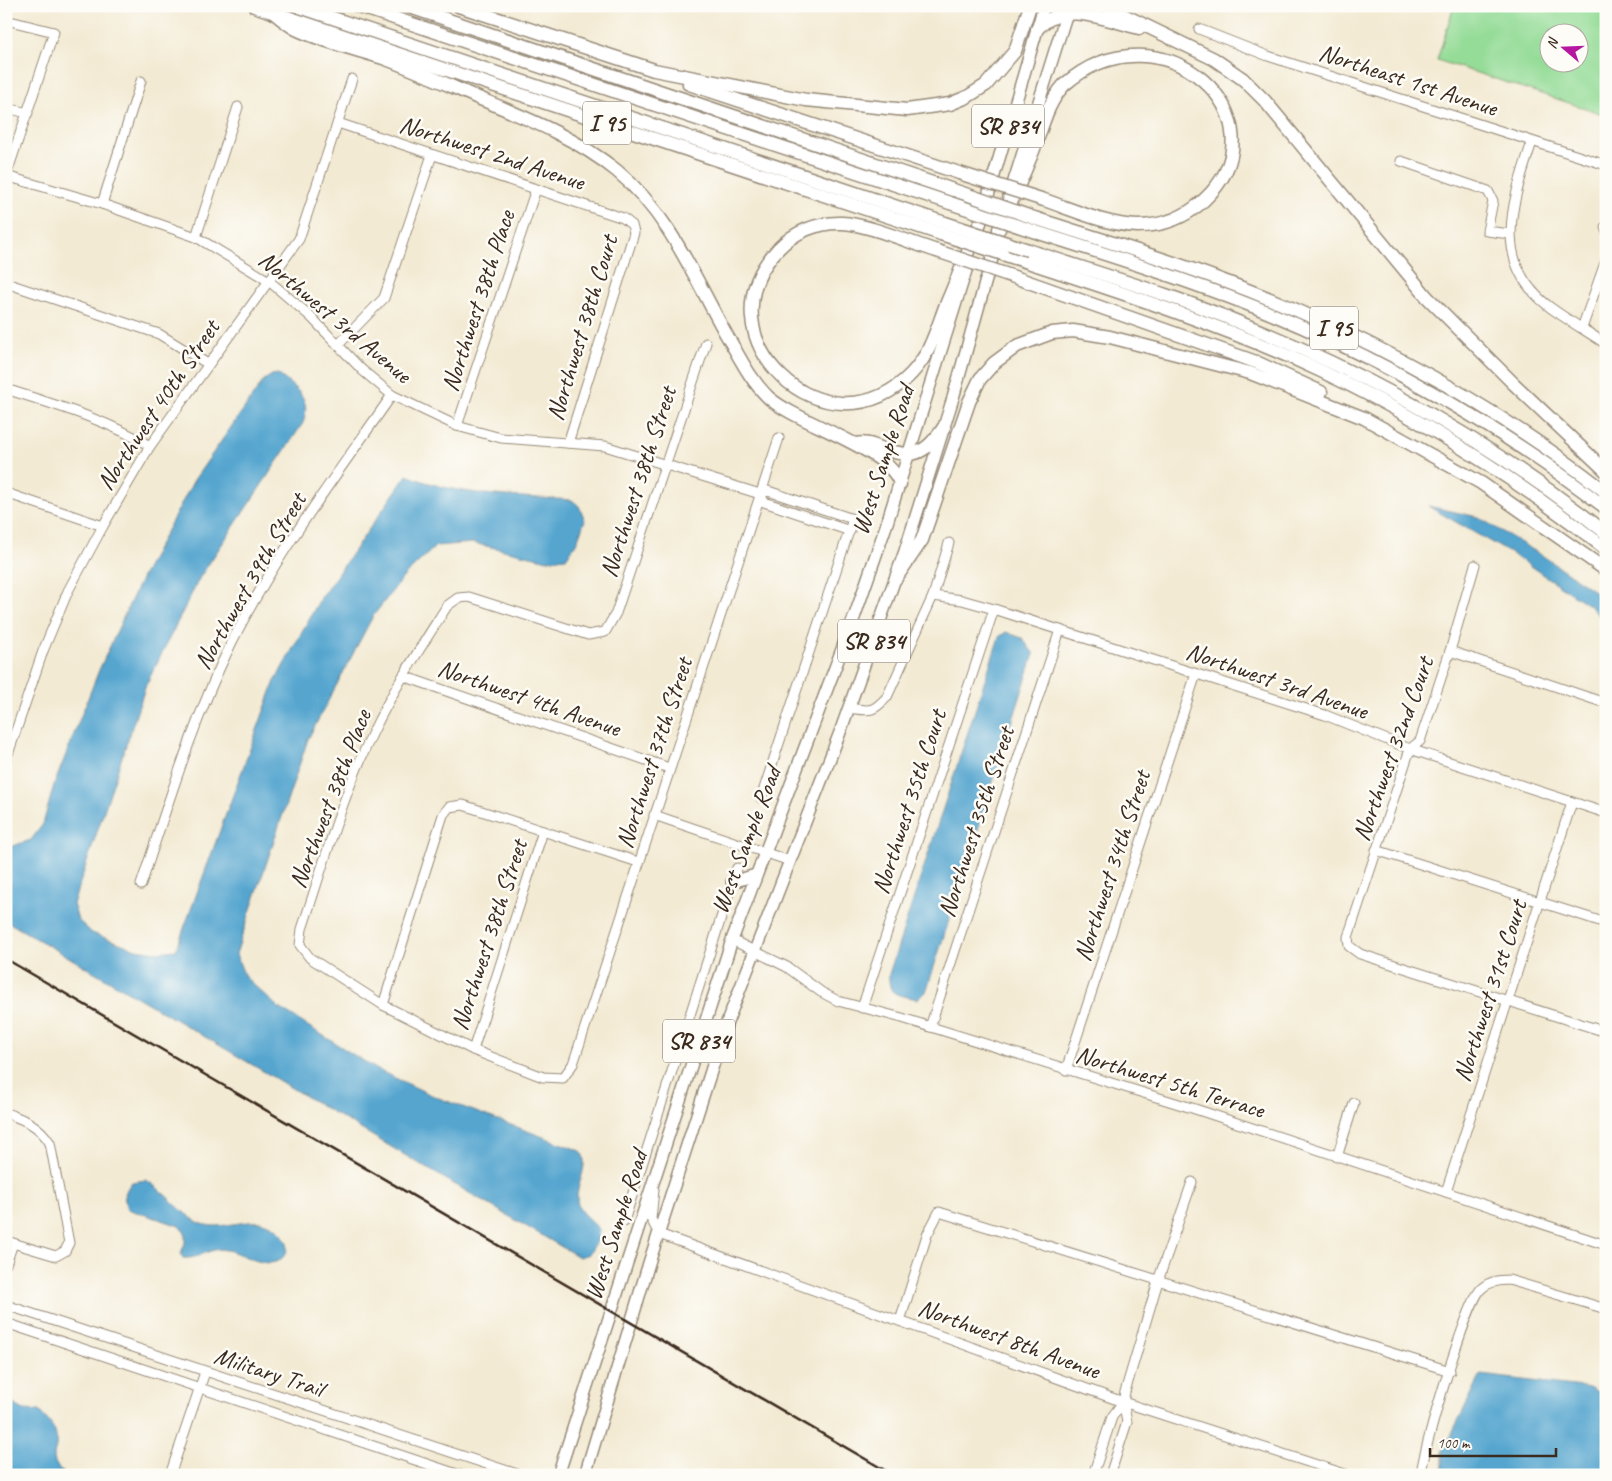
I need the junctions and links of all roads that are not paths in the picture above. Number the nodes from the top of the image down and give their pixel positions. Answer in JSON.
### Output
{"nodes":[{"id":1,"x":254,"y":6,"type":"edge"},
{"id":2,"x":297,"y":6,"type":"edge"},
{"id":3,"x":358,"y":6,"type":"edge"},
{"id":4,"x":407,"y":6,"type":"edge"},
{"id":5,"x":459,"y":6,"type":"edge"},
{"id":6,"x":1030,"y":6,"type":"edge"},
{"id":7,"x":1044,"y":6,"type":"edge"},
{"id":8,"x":1105,"y":6,"type":"edge"},
{"id":9,"x":1069,"y":8,"type":"edge"},
{"id":10,"x":273,"y":12,"type":"junction"},
{"id":11,"x":6,"y":20,"type":"edge"},
{"id":12,"x":1037,"y":29,"type":"junction"},
{"id":13,"x":1199,"y":29,"type":"dead end"},
{"id":14,"x":1158,"y":33,"type":"junction"},
{"id":15,"x":654,"y":70,"type":"junction"},
{"id":16,"x":352,"y":79,"type":"dead end"},
{"id":17,"x":141,"y":81,"type":"dead end"},
{"id":18,"x":238,"y":107,"type":"dead end"},
{"id":19,"x":6,"y":108,"type":"edge"},
{"id":20,"x":28,"y":113,"type":"junction"},
{"id":21,"x":338,"y":123,"type":"junction"},
{"id":22,"x":1532,"y":142,"type":"junction"},
{"id":23,"x":432,"y":154,"type":"junction"},
{"id":24,"x":1401,"y":161,"type":"dead end"},
{"id":25,"x":1606,"y":165,"type":"edge"},
{"id":26,"x":6,"y":176,"type":"edge"},
{"id":27,"x":536,"y":189,"type":"junction"},
{"id":28,"x":952,"y":197,"type":"junction"},
{"id":29,"x":102,"y":204,"type":"junction"},
{"id":30,"x":980,"y":223,"type":"junction"},
{"id":31,"x":632,"y":225,"type":"joint"},
{"id":32,"x":1035,"y":225,"type":"junction"},
{"id":33,"x":943,"y":229,"type":"junction"},
{"id":34,"x":999,"y":229,"type":"junction"},
{"id":35,"x":1510,"y":234,"type":"junction"},
{"id":36,"x":196,"y":237,"type":"junction"},
{"id":37,"x":1027,"y":256,"type":"junction"},
{"id":38,"x":1606,"y":260,"type":"edge"},
{"id":39,"x":269,"y":281,"type":"junction"},
{"id":40,"x":6,"y":283,"type":"edge"},
{"id":41,"x":1582,"y":328,"type":"junction"},
{"id":42,"x":706,"y":343,"type":"dead end"},
{"id":43,"x":339,"y":344,"type":"junction"},
{"id":44,"x":1606,"y":344,"type":"edge"},
{"id":45,"x":208,"y":364,"type":"junction"},
{"id":46,"x":6,"y":389,"type":"edge"},
{"id":47,"x":392,"y":395,"type":"junction"},
{"id":48,"x":1364,"y":418,"type":"junction"},
{"id":49,"x":457,"y":426,"type":"junction"},
{"id":50,"x":944,"y":427,"type":"junction"},
{"id":51,"x":779,"y":438,"type":"dead end"},
{"id":52,"x":568,"y":443,"type":"junction"},
{"id":53,"x":856,"y":444,"type":"junction"},
{"id":54,"x":150,"y":446,"type":"junction"},
{"id":55,"x":910,"y":455,"type":"junction"},
{"id":56,"x":666,"y":464,"type":"junction"},
{"id":57,"x":1606,"y":471,"type":"edge"},
{"id":58,"x":900,"y":484,"type":"junction"},
{"id":59,"x":1606,"y":492,"type":"edge"},
{"id":60,"x":6,"y":493,"type":"edge"},
{"id":61,"x":760,"y":494,"type":"junction"},
{"id":62,"x":1606,"y":508,"type":"edge"},
{"id":63,"x":103,"y":526,"type":"junction"},
{"id":64,"x":850,"y":530,"type":"junction"},
{"id":65,"x":1606,"y":533,"type":"edge"},
{"id":66,"x":949,"y":543,"type":"dead end"},
{"id":67,"x":1606,"y":549,"type":"edge"},
{"id":68,"x":1475,"y":565,"type":"dead end"},
{"id":69,"x":1606,"y":570,"type":"edge"},
{"id":70,"x":896,"y":578,"type":"junction"},
{"id":71,"x":932,"y":596,"type":"junction"},
{"id":72,"x":458,"y":598,"type":"joint"},
{"id":73,"x":994,"y":609,"type":"junction"},
{"id":74,"x":1060,"y":630,"type":"junction"},
{"id":75,"x":1450,"y":651,"type":"junction"},
{"id":76,"x":1196,"y":674,"type":"junction"},
{"id":77,"x":403,"y":676,"type":"junction"},
{"id":78,"x":1598,"y":701,"type":"dead end"},
{"id":79,"x":849,"y":708,"type":"junction"},
{"id":80,"x":1410,"y":749,"type":"junction"},
{"id":81,"x":6,"y":760,"type":"edge"},
{"id":82,"x":669,"y":768,"type":"junction"},
{"id":83,"x":761,"y":798,"type":"dead end"},
{"id":84,"x":1572,"y":802,"type":"junction"},
{"id":85,"x":1606,"y":813,"type":"edge"},
{"id":86,"x":654,"y":815,"type":"junction"},
{"id":87,"x":543,"y":831,"type":"junction"},
{"id":88,"x":1376,"y":850,"type":"junction"},
{"id":89,"x":764,"y":852,"type":"junction"},
{"id":90,"x":790,"y":861,"type":"junction"},
{"id":91,"x":638,"y":862,"type":"junction"},
{"id":92,"x":737,"y":868,"type":"dead end"},
{"id":93,"x":756,"y":875,"type":"junction"},
{"id":94,"x":732,"y":882,"type":"junction"},
{"id":95,"x":141,"y":885,"type":"dead end"},
{"id":96,"x":1540,"y":902,"type":"junction"},
{"id":97,"x":1606,"y":923,"type":"edge"},
{"id":98,"x":732,"y":940,"type":"junction"},
{"id":99,"x":755,"y":950,"type":"junction"},
{"id":100,"x":1508,"y":1002,"type":"junction"},
{"id":101,"x":383,"y":1005,"type":"junction"},
{"id":102,"x":862,"y":1008,"type":"junction"},
{"id":103,"x":930,"y":1027,"type":"junction"},
{"id":104,"x":1606,"y":1032,"type":"edge"},
{"id":105,"x":473,"y":1050,"type":"junction"},
{"id":106,"x":1066,"y":1070,"type":"junction"},
{"id":107,"x":1354,"y":1103,"type":"dead end"},
{"id":108,"x":6,"y":1113,"type":"edge"},
{"id":109,"x":1337,"y":1157,"type":"junction"},
{"id":110,"x":642,"y":1165,"type":"junction"},
{"id":111,"x":657,"y":1173,"type":"junction"},
{"id":112,"x":1192,"y":1182,"type":"dead end"},
{"id":113,"x":1446,"y":1192,"type":"junction"},
{"id":114,"x":624,"y":1221,"type":"dead end"},
{"id":115,"x":659,"y":1234,"type":"junction"},
{"id":116,"x":10,"y":1242,"type":"edge"},
{"id":117,"x":1606,"y":1245,"type":"edge"},
{"id":118,"x":6,"y":1264,"type":"edge"},
{"id":119,"x":1158,"y":1281,"type":"junction"},
{"id":120,"x":6,"y":1306,"type":"edge"},
{"id":121,"x":1606,"y":1309,"type":"edge"},
{"id":122,"x":900,"y":1321,"type":"junction"},
{"id":123,"x":6,"y":1323,"type":"edge"},
{"id":124,"x":1450,"y":1371,"type":"junction"},
{"id":125,"x":206,"y":1372,"type":"junction"},
{"id":126,"x":201,"y":1387,"type":"junction"},
{"id":127,"x":1123,"y":1402,"type":"junction"},
{"id":128,"x":170,"y":1475,"type":"edge"},
{"id":129,"x":460,"y":1475,"type":"edge"},
{"id":130,"x":520,"y":1475,"type":"edge"},
{"id":131,"x":558,"y":1475,"type":"edge"},
{"id":132,"x":586,"y":1475,"type":"edge"},
{"id":133,"x":1093,"y":1475,"type":"edge"},
{"id":134,"x":1110,"y":1475,"type":"edge"},
{"id":135,"x":1348,"y":1475,"type":"edge"},
{"id":136,"x":1421,"y":1475,"type":"edge"}],
"edges":[{"from":1,"to":10,"type":"highway","number":"I 95"},
{"from":2,"to":33,"type":"highway"},
{"from":3,"to":28,"type":"highway"},
{"from":4,"to":28,"type":"highway","number":"I 95"},
{"from":5,"to":15,"type":"highway"},
{"from":6,"to":15,"type":"highway"},
{"from":7,"to":12,"type":"main road","number":"SR 834"},
{"from":8,"to":14,"type":"highway"},
{"from":9,"to":12,"type":"highway"},
{"from":9,"to":14,"type":"highway"},
{"from":9,"to":34,"type":"main road","number":"SR 834"},
{"from":10,"to":33,"type":"highway","number":"I 95"},
{"from":10,"to":53,"type":"highway"},
{"from":11,"to":20,"type":"street"},
{"from":12,"to":30,"type":"main road","number":"SR 834"},
{"from":13,"to":22,"type":"street","name":"Northeast 1st Avenue"},
{"from":14,"to":57,"type":"highway"},
{"from":15,"to":34,"type":"highway","bridge":true},
{"from":16,"to":21,"type":"street","name":"Northwest 40th Street"},
{"from":17,"to":29,"type":"street"},
{"from":18,"to":36,"type":"street"},
{"from":19,"to":20,"type":"street"},
{"from":20,"to":26,"type":"street"},
{"from":21,"to":23,"type":"street","name":"Northwest 2nd Avenue"},
{"from":21,"to":39,"type":"street","name":"Northwest 40th Street"},
{"from":22,"to":25,"type":"street","name":"Northeast 1st Avenue"},
{"from":22,"to":35,"type":"street"},
{"from":23,"to":27,"type":"street","name":"Northwest 2nd Avenue"},
{"from":23,"to":43,"type":"street"},
{"from":24,"to":35,"type":"street"},
{"from":26,"to":29,"type":"street","name":"Northwest 3rd Avenue"},
{"from":27,"to":31,"type":"street","name":"Northwest 2nd Avenue"},
{"from":27,"to":49,"type":"street","name":"Northwest 38th Place"},
{"from":28,"to":32,"type":"highway","bridge":true},
{"from":29,"to":36,"type":"street","name":"Northwest 3rd Avenue"},
{"from":30,"to":48,"type":"highway","bridge":true},
{"from":30,"to":55,"type":"main road","name":"West Sample Road","number":"SR 834"},
{"from":31,"to":52,"type":"street","name":"Northwest 38th Court"},
{"from":32,"to":59,"type":"highway","number":"I 95"},
{"from":32,"to":62,"type":"highway"},
{"from":33,"to":37,"type":"highway","number":"I 95","bridge":true},
{"from":34,"to":50,"type":"main road","name":"West Sample Road","number":"SR 834"},
{"from":35,"to":41,"type":"street"},
{"from":36,"to":39,"type":"street","name":"Northwest 3rd Avenue"},
{"from":37,"to":65,"type":"highway"},
{"from":37,"to":67,"type":"highway","number":"I 95"},
{"from":38,"to":41,"type":"street"},
{"from":39,"to":43,"type":"street","name":"Northwest 3rd Avenue"},
{"from":39,"to":45,"type":"street","name":"Northwest 40th Street"},
{"from":40,"to":45,"type":"street"},
{"from":41,"to":44,"type":"street"},
{"from":42,"to":56,"type":"street","name":"Northwest 38th Street"},
{"from":43,"to":47,"type":"street","name":"Northwest 3rd Avenue"},
{"from":45,"to":54,"type":"street","name":"Northwest 40th Street"},
{"from":46,"to":54,"type":"street"},
{"from":47,"to":49,"type":"street","name":"Northwest 3rd Avenue"},
{"from":47,"to":95,"type":"street","name":"Northwest 39th Street"},
{"from":48,"to":69,"type":"highway"},
{"from":48,"to":70,"type":"highway"},
{"from":49,"to":52,"type":"street","name":"Northwest 3rd Avenue"},
{"from":50,"to":55,"type":"highway"},
{"from":50,"to":70,"type":"main road","name":"West Sample Road","number":"SR 834"},
{"from":51,"to":61,"type":"street","name":"Northwest 37th Street"},
{"from":52,"to":56,"type":"street","name":"Northwest 3rd Avenue"},
{"from":53,"to":55,"type":"highway"},
{"from":53,"to":58,"type":"highway"},
{"from":54,"to":63,"type":"street","name":"Northwest 40th Street"},
{"from":55,"to":58,"type":"main road","name":"West Sample Road","number":"SR 834"},
{"from":56,"to":61,"type":"street","name":"Northwest 3rd Avenue"},
{"from":56,"to":72,"type":"street","name":"Northwest 38th Street"},
{"from":58,"to":89,"type":"main road","name":"West Sample Road","number":"SR 834"},
{"from":60,"to":63,"type":"street"},
{"from":61,"to":64,"type":"street","name":"Northwest 3rd Avenue"},
{"from":61,"to":64,"type":"street","name":"Northwest 3rd Avenue"},
{"from":61,"to":82,"type":"street","name":"Northwest 37th Street"},
{"from":63,"to":81,"type":"street","name":"Northwest 40th Street"},
{"from":64,"to":83,"type":"street"},
{"from":66,"to":71,"type":"street"},
{"from":68,"to":75,"type":"street","name":"Northwest 32nd Court"},
{"from":70,"to":79,"type":"main road","name":"West Sample Road","number":"SR 834"},
{"from":71,"to":73,"type":"street","name":"Northwest 3rd Avenue"},
{"from":71,"to":79,"type":"street"},
{"from":72,"to":77,"type":"street","name":"Northwest 38th Place"},
{"from":73,"to":74,"type":"street","name":"Northwest 3rd Avenue"},
{"from":73,"to":102,"type":"street","name":"Northwest 35th Court"},
{"from":74,"to":76,"type":"street","name":"Northwest 3rd Avenue"},
{"from":74,"to":103,"type":"street","name":"Northwest 35th Street"},
{"from":75,"to":78,"type":"street"},
{"from":75,"to":80,"type":"street","name":"Northwest 32nd Court"},
{"from":76,"to":80,"type":"street","name":"Northwest 3rd Avenue"},
{"from":76,"to":106,"type":"street","name":"Northwest 34th Street"},
{"from":77,"to":82,"type":"street","name":"Northwest 4th Avenue"},
{"from":77,"to":101,"type":"street","name":"Northwest 38th Place"},
{"from":79,"to":90,"type":"main road","name":"West Sample Road","number":"SR 834"},
{"from":80,"to":84,"type":"street","name":"Northwest 3rd Avenue"},
{"from":80,"to":88,"type":"street","name":"Northwest 32nd Court"},
{"from":82,"to":86,"type":"street","name":"Northwest 37th Street"},
{"from":84,"to":85,"type":"street","name":"Northwest 3rd Avenue"},
{"from":84,"to":96,"type":"street","name":"Northwest 31st Court"},
{"from":86,"to":89,"type":"street"},
{"from":86,"to":91,"type":"street","name":"Northwest 37th Street"},
{"from":87,"to":91,"type":"street"},
{"from":87,"to":101,"type":"street"},
{"from":87,"to":105,"type":"street","name":"Northwest 38th Street"},
{"from":88,"to":96,"type":"street"},
{"from":88,"to":100,"type":"street","name":"Northwest 32nd Court"},
{"from":89,"to":90,"type":"street"},
{"from":89,"to":93,"type":"main road","name":"West Sample Road","number":"SR 834"},
{"from":90,"to":99,"type":"main road","name":"West Sample Road","number":"SR 834"},
{"from":91,"to":105,"type":"street","name":"Northwest 37th Street"},
{"from":92,"to":94,"type":"street"},
{"from":93,"to":94,"type":"main road"},
{"from":93,"to":98,"type":"main road","name":"West Sample Road","number":"SR 834"},
{"from":94,"to":110,"type":"street"},
{"from":96,"to":97,"type":"street"},
{"from":96,"to":100,"type":"street","name":"Northwest 31st Court"},
{"from":98,"to":99,"type":"street","name":"Northwest 5th Terrace"},
{"from":98,"to":111,"type":"main road","name":"West Sample Road","number":"SR 834"},
{"from":99,"to":102,"type":"street","name":"Northwest 5th Terrace"},
{"from":99,"to":115,"type":"main road","name":"West Sample Road","number":"SR 834"},
{"from":100,"to":104,"type":"street"},
{"from":100,"to":113,"type":"street","name":"Northwest 31st Court"},
{"from":101,"to":105,"type":"street"},
{"from":102,"to":103,"type":"street","name":"Northwest 5th Terrace"},
{"from":103,"to":106,"type":"street","name":"Northwest 5th Terrace"},
{"from":106,"to":109,"type":"street","name":"Northwest 5th Terrace"},
{"from":107,"to":109,"type":"street"},
{"from":108,"to":116,"type":"street"},
{"from":109,"to":113,"type":"street","name":"Northwest 5th Terrace"},
{"from":110,"to":111,"type":"street"},
{"from":110,"to":114,"type":"street"},
{"from":111,"to":115,"type":"street"},
{"from":111,"to":131,"type":"main road","name":"West Sample Road","number":"SR 834"},
{"from":112,"to":119,"type":"street"},
{"from":113,"to":117,"type":"street","name":"Northwest 5th Terrace"},
{"from":115,"to":122,"type":"street","name":"Northwest 8th Avenue"},
{"from":115,"to":132,"type":"main road","name":"West Sample Road","number":"SR 834"},
{"from":116,"to":118,"type":"street"},
{"from":119,"to":122,"type":"street"},
{"from":119,"to":124,"type":"street"},
{"from":119,"to":127,"type":"street"},
{"from":120,"to":125,"type":"street","name":"Military Trail"},
{"from":121,"to":124,"type":"street"},
{"from":122,"to":127,"type":"street","name":"Northwest 8th Avenue"},
{"from":123,"to":126,"type":"street","name":"Military Trail"},
{"from":124,"to":136,"type":"street"},
{"from":125,"to":126,"type":"street"},
{"from":125,"to":130,"type":"street","name":"Military Trail"},
{"from":126,"to":128,"type":"street"},
{"from":126,"to":129,"type":"street","name":"Military Trail"},
{"from":127,"to":133,"type":"street"},
{"from":127,"to":134,"type":"street"},
{"from":127,"to":135,"type":"street","name":"Northwest 8th Avenue"}]}
